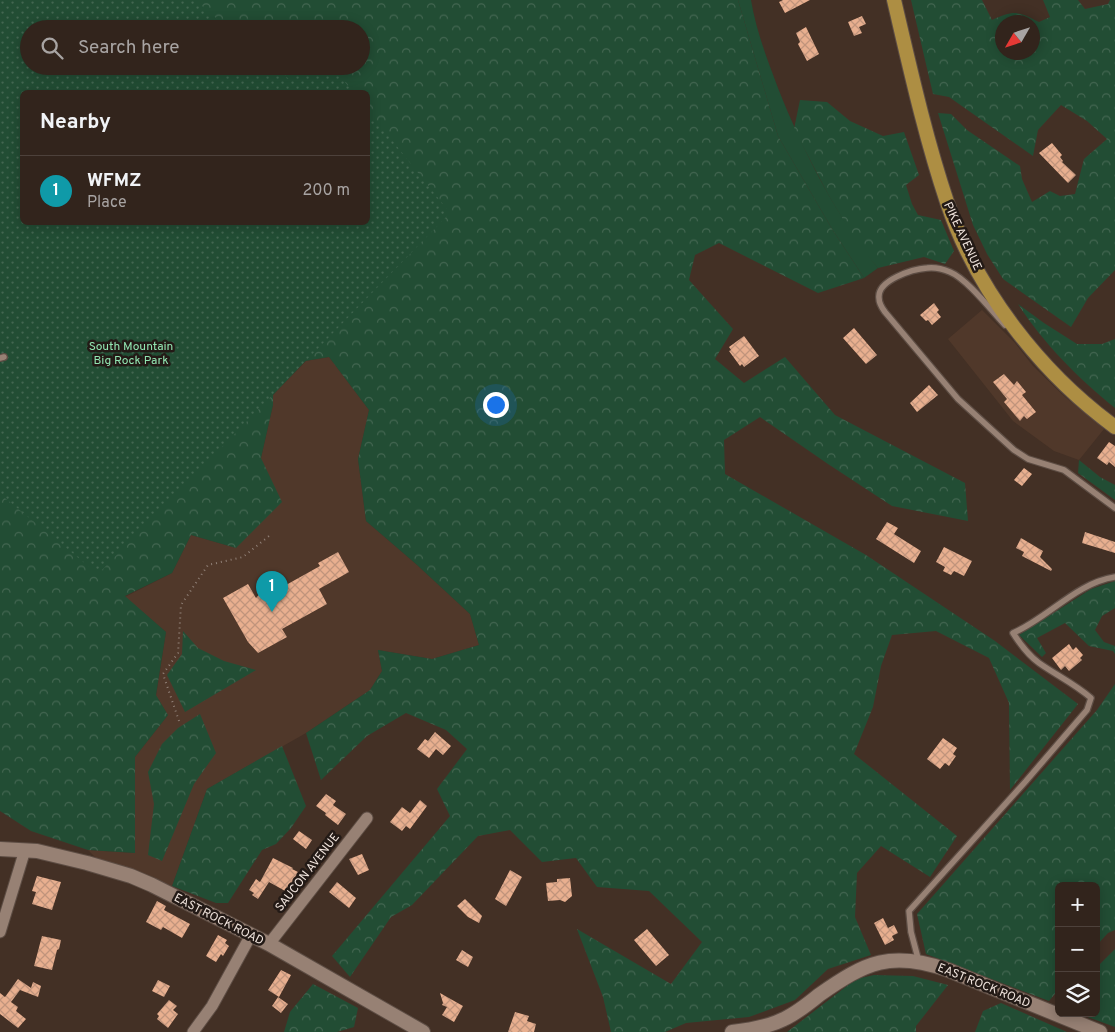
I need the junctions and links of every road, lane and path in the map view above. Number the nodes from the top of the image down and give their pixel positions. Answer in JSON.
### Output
{"nodes":[{"id":1,"x":894,"y":0,"type":"edge"},
{"id":2,"x":1080,"y":399,"type":"junction"},
{"id":3,"x":1115,"y":427,"type":"edge"},
{"id":4,"x":1115,"y":508,"type":"edge"},
{"id":5,"x":268,"y":536,"type":"dead end"},
{"id":6,"x":1115,"y":577,"type":"edge"},
{"id":7,"x":179,"y":722,"type":"dead end"},
{"id":8,"x":367,"y":818,"type":"dead end"},
{"id":9,"x":0,"y":848,"type":"edge"},
{"id":10,"x":25,"y":850,"type":"junction"},
{"id":11,"x":0,"y":932,"type":"edge"},
{"id":12,"x":251,"y":935,"type":"junction"},
{"id":13,"x":269,"y":944,"type":"junction"},
{"id":14,"x":919,"y":962,"type":"junction"},
{"id":15,"x":420,"y":1031,"type":"edge"},
{"id":16,"x":193,"y":1032,"type":"edge"},
{"id":17,"x":732,"y":1032,"type":"edge"},
{"id":18,"x":1100,"y":1032,"type":"edge"}],
"edges":[{"from":1,"to":2,"type":"main road","name":"PIKE AVENUE"},
{"from":2,"to":3,"type":"main road","name":"PIKE AVENUE"},
{"from":2,"to":4,"type":"lane"},
{"from":5,"to":7,"type":"path"},
{"from":6,"to":14,"type":"lane"},
{"from":8,"to":13,"type":"street","name":"SAUCON AVENUE"},
{"from":9,"to":10,"type":"street","name":"EAST ROCK ROAD"},
{"from":10,"to":11,"type":"street"},
{"from":10,"to":12,"type":"street","name":"EAST ROCK ROAD"},
{"from":12,"to":13,"type":"street","name":"EAST ROCK ROAD"},
{"from":12,"to":16,"type":"street"},
{"from":13,"to":15,"type":"street","name":"EAST ROCK ROAD"},
{"from":14,"to":17,"type":"street","name":"EAST ROCK ROAD"},
{"from":14,"to":18,"type":"street","name":"EAST ROCK ROAD"}]}
